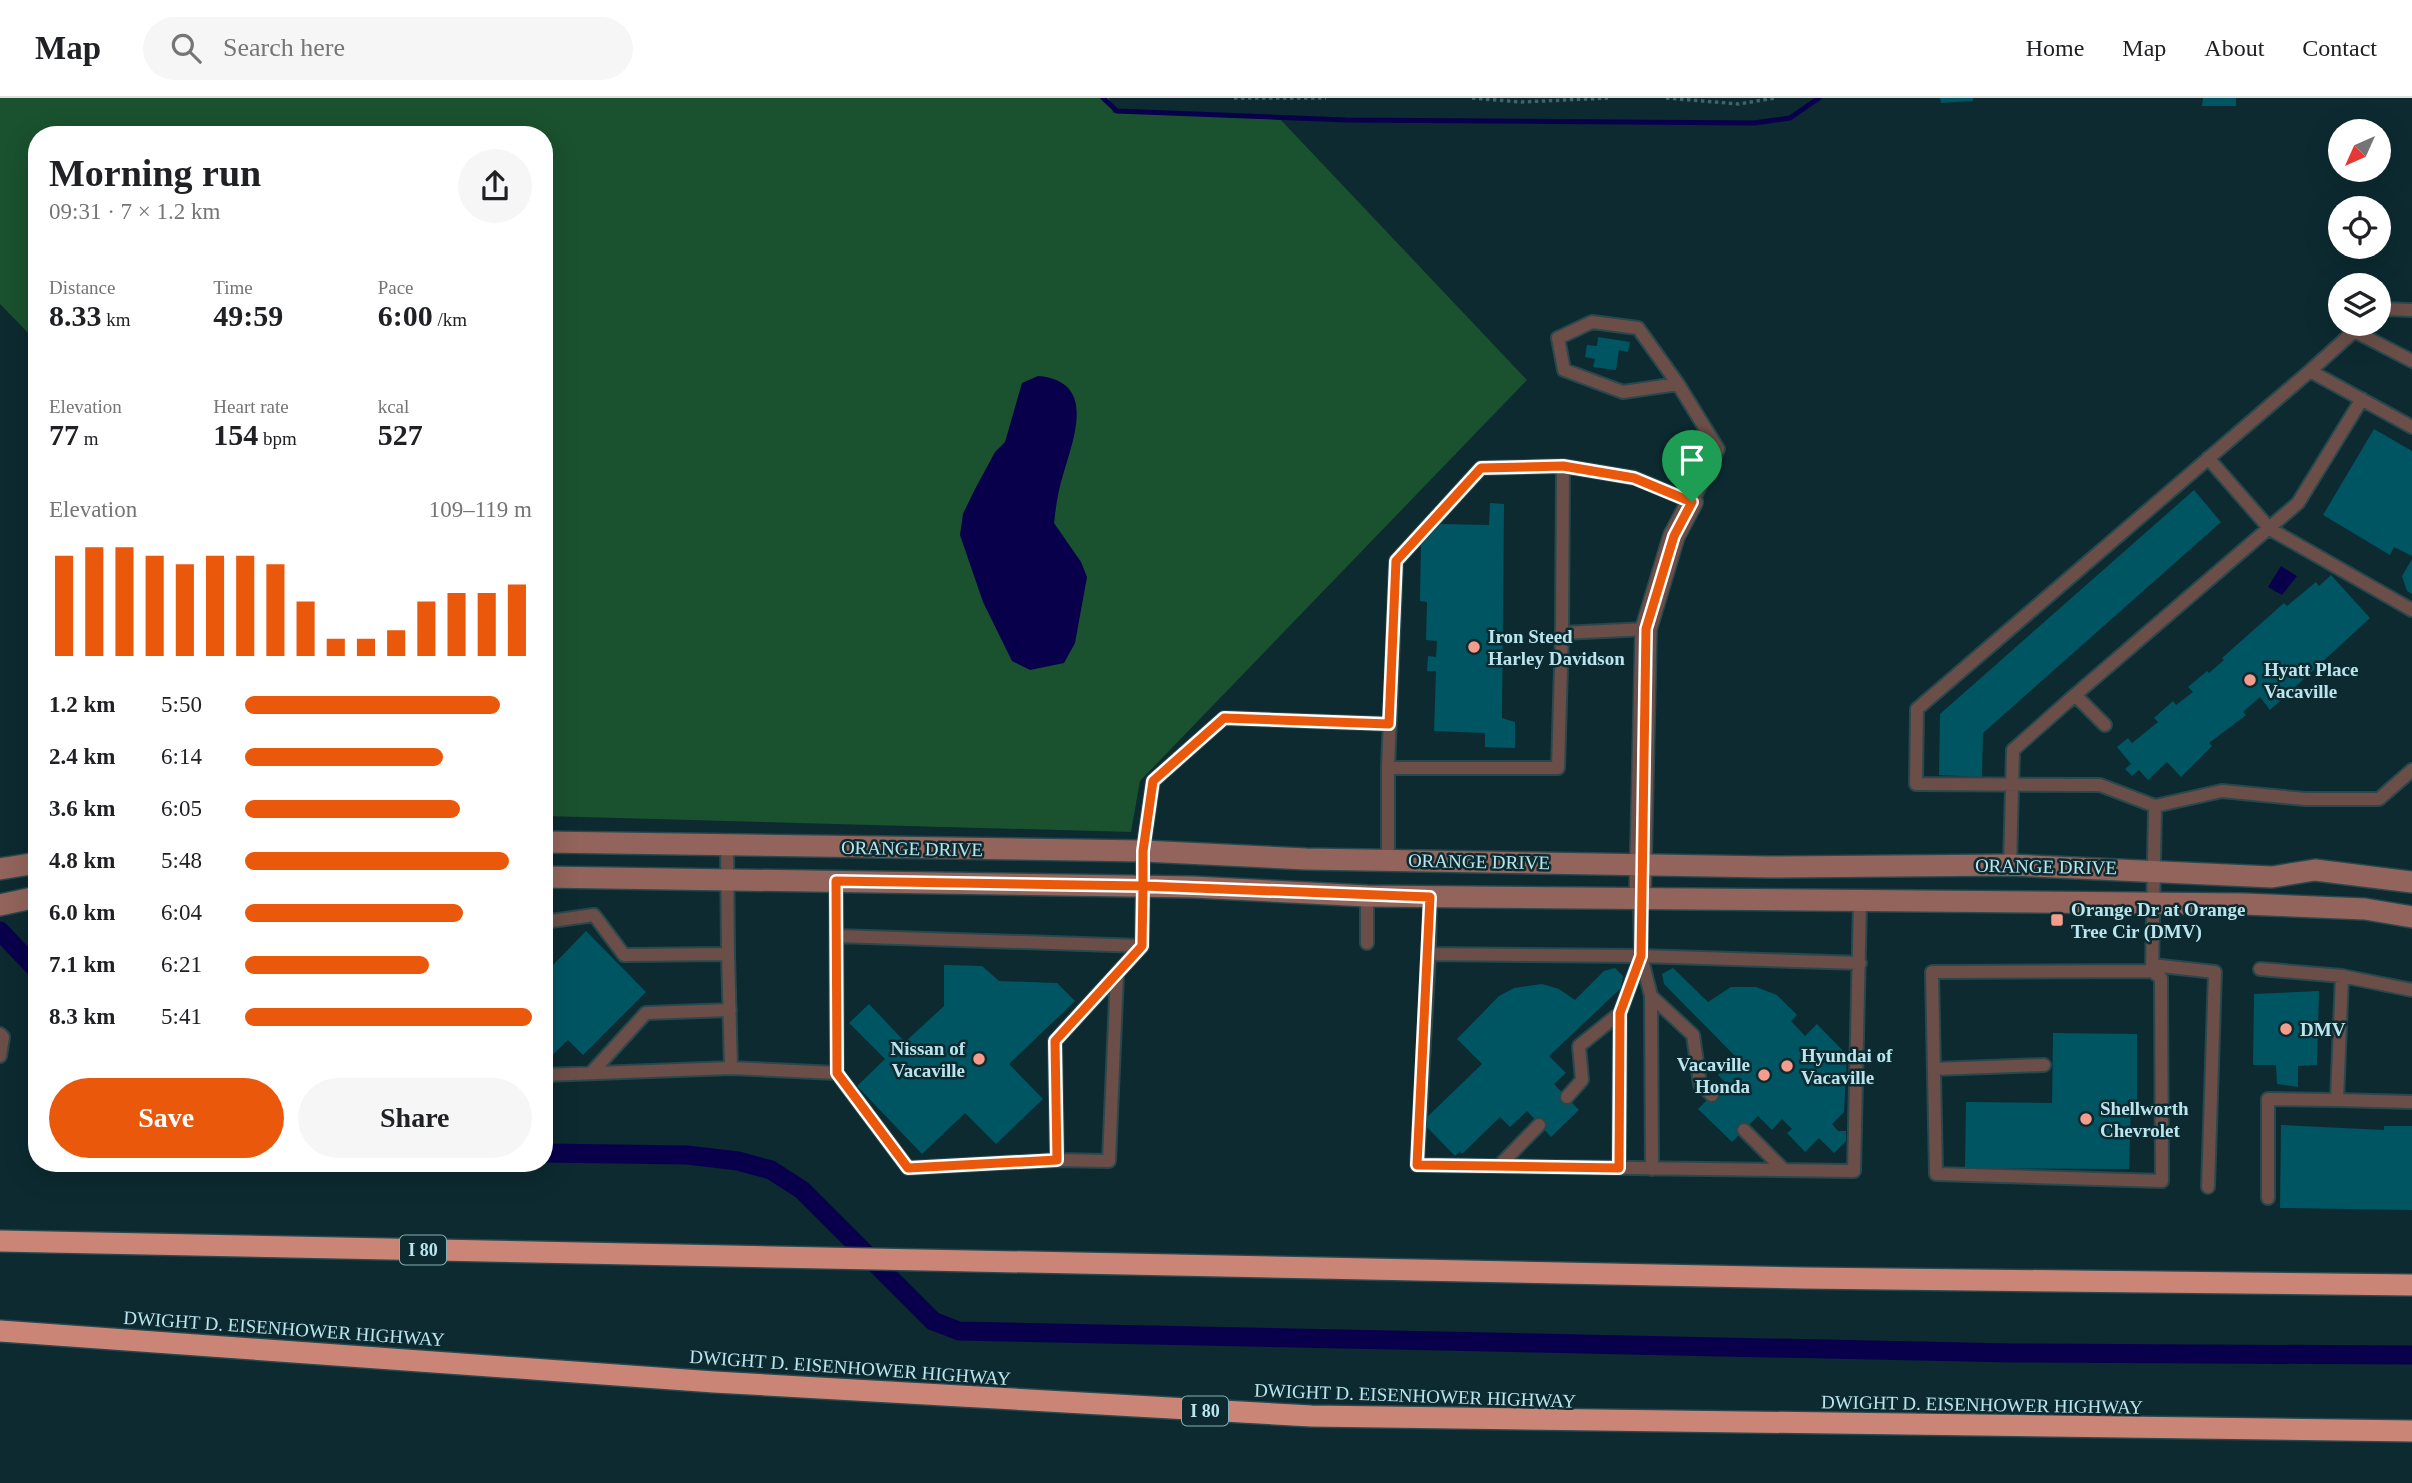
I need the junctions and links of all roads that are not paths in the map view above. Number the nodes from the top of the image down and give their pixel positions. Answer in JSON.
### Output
{"nodes":[{"id":1,"x":2391,"y":309,"type":"edge"},
{"id":2,"x":2412,"y":310,"type":"edge"},
{"id":3,"x":2349,"y":336,"type":"edge"},
{"id":4,"x":2371,"y":336,"type":"edge"},
{"id":5,"x":2412,"y":361,"type":"edge"},
{"id":6,"x":2310,"y":371,"type":"junction"},
{"id":7,"x":1678,"y":384,"type":"junction"},
{"id":8,"x":2362,"y":399,"type":"junction"},
{"id":9,"x":2412,"y":427,"type":"edge"},
{"id":10,"x":2208,"y":458,"type":"junction"},
{"id":11,"x":1563,"y":466,"type":"junction"},
{"id":12,"x":1692,"y":502,"type":"junction"},
{"id":13,"x":2270,"y":529,"type":"junction"},
{"id":14,"x":2412,"y":610,"type":"edge"},
{"id":15,"x":1646,"y":629,"type":"junction"},
{"id":16,"x":1562,"y":633,"type":"junction"},
{"id":17,"x":2075,"y":695,"type":"junction"},
{"id":18,"x":1389,"y":724,"type":"junction"},
{"id":19,"x":2105,"y":725,"type":"dead end"},
{"id":20,"x":1388,"y":768,"type":"junction"},
{"id":21,"x":2412,"y":770,"type":"edge"},
{"id":22,"x":2011,"y":785,"type":"junction"},
{"id":23,"x":2155,"y":806,"type":"junction"},
{"id":24,"x":553,"y":842,"type":"edge"},
{"id":25,"x":727,"y":845,"type":"junction"},
{"id":26,"x":1143,"y":851,"type":"junction"},
{"id":27,"x":1388,"y":860,"type":"junction"},
{"id":28,"x":1641,"y":863,"type":"junction"},
{"id":29,"x":28,"y":864,"type":"edge"},
{"id":30,"x":2010,"y":864,"type":"junction"},
{"id":31,"x":0,"y":869,"type":"edge"},
{"id":32,"x":2152,"y":873,"type":"junction"},
{"id":33,"x":553,"y":877,"type":"edge"},
{"id":34,"x":727,"y":880,"type":"junction"},
{"id":35,"x":836,"y":881,"type":"junction"},
{"id":36,"x":2412,"y":882,"type":"edge"},
{"id":37,"x":1143,"y":886,"type":"junction"},
{"id":38,"x":1367,"y":896,"type":"junction"},
{"id":39,"x":1430,"y":897,"type":"junction"},
{"id":40,"x":1640,"y":900,"type":"junction"},
{"id":41,"x":1860,"y":902,"type":"junction"},
{"id":42,"x":2152,"y":902,"type":"junction"},
{"id":43,"x":2412,"y":917,"type":"edge"},
{"id":44,"x":553,"y":921,"type":"edge"},
{"id":45,"x":837,"y":936,"type":"junction"},
{"id":46,"x":1367,"y":943,"type":"dead end"},
{"id":47,"x":1142,"y":946,"type":"junction"},
{"id":48,"x":728,"y":954,"type":"junction"},
{"id":49,"x":1429,"y":954,"type":"junction"},
{"id":50,"x":1641,"y":956,"type":"junction"},
{"id":51,"x":1860,"y":963,"type":"junction"},
{"id":52,"x":2152,"y":968,"type":"junction"},
{"id":53,"x":2260,"y":969,"type":"dead end"},
{"id":54,"x":1116,"y":974,"type":"junction"},
{"id":55,"x":2342,"y":976,"type":"junction"},
{"id":56,"x":2412,"y":990,"type":"edge"},
{"id":57,"x":1651,"y":996,"type":"junction"},
{"id":58,"x":730,"y":1010,"type":"junction"},
{"id":59,"x":1620,"y":1013,"type":"junction"},
{"id":60,"x":0,"y":1034,"type":"edge"},
{"id":61,"x":0,"y":1056,"type":"edge"},
{"id":62,"x":2044,"y":1065,"type":"dead end"},
{"id":63,"x":732,"y":1068,"type":"junction"},
{"id":64,"x":1934,"y":1069,"type":"junction"},
{"id":65,"x":592,"y":1072,"type":"junction"},
{"id":66,"x":837,"y":1073,"type":"junction"},
{"id":67,"x":553,"y":1074,"type":"edge"},
{"id":68,"x":1712,"y":1096,"type":"dead end"},
{"id":69,"x":1567,"y":1097,"type":"dead end"},
{"id":70,"x":2337,"y":1100,"type":"junction"},
{"id":71,"x":2412,"y":1102,"type":"edge"},
{"id":72,"x":1539,"y":1125,"type":"dead end"},
{"id":73,"x":1744,"y":1129,"type":"dead end"},
{"id":74,"x":1057,"y":1160,"type":"junction"},
{"id":75,"x":1499,"y":1166,"type":"junction"},
{"id":76,"x":1619,"y":1168,"type":"junction"},
{"id":77,"x":1652,"y":1168,"type":"junction"},
{"id":78,"x":1784,"y":1170,"type":"junction"},
{"id":79,"x":2208,"y":1187,"type":"dead end"},
{"id":80,"x":2268,"y":1198,"type":"dead end"},
{"id":81,"x":0,"y":1241,"type":"edge"},
{"id":82,"x":2412,"y":1285,"type":"edge"},
{"id":83,"x":0,"y":1331,"type":"edge"},
{"id":84,"x":2412,"y":1431,"type":"edge"}],
"edges":[{"from":1,"to":2,"type":"lane"},
{"from":3,"to":6,"type":"lane"},
{"from":4,"to":5,"type":"lane"},
{"from":6,"to":8,"type":"lane"},
{"from":6,"to":10,"type":"lane"},
{"from":7,"to":7,"type":"lane"},
{"from":7,"to":12,"type":"lane"},
{"from":8,"to":9,"type":"lane"},
{"from":8,"to":13,"type":"lane"},
{"from":10,"to":13,"type":"lane"},
{"from":10,"to":22,"type":"lane"},
{"from":11,"to":12,"type":"lane"},
{"from":11,"to":16,"type":"lane"},
{"from":11,"to":18,"type":"lane"},
{"from":12,"to":15,"type":"street"},
{"from":13,"to":14,"type":"lane"},
{"from":13,"to":17,"type":"lane"},
{"from":15,"to":16,"type":"lane"},
{"from":15,"to":28,"type":"street"},
{"from":16,"to":20,"type":"lane"},
{"from":17,"to":19,"type":"lane"},
{"from":17,"to":22,"type":"lane"},
{"from":18,"to":20,"type":"lane"},
{"from":18,"to":26,"type":"lane"},
{"from":20,"to":27,"type":"lane"},
{"from":21,"to":23,"type":"lane"},
{"from":22,"to":23,"type":"lane"},
{"from":22,"to":30,"type":"lane"},
{"from":23,"to":32,"type":"lane"},
{"from":24,"to":25,"type":"street","name":"ORANGE DRIVE"},
{"from":25,"to":26,"type":"street","name":"ORANGE DRIVE"},
{"from":25,"to":34,"type":"lane"},
{"from":26,"to":27,"type":"street","name":"ORANGE DRIVE"},
{"from":26,"to":37,"type":"lane"},
{"from":27,"to":28,"type":"street","name":"ORANGE DRIVE"},
{"from":28,"to":30,"type":"street","name":"ORANGE DRIVE"},
{"from":28,"to":40,"type":"street"},
{"from":29,"to":31,"type":"street"},
{"from":30,"to":32,"type":"street","name":"ORANGE DRIVE"},
{"from":32,"to":36,"type":"street","name":"ORANGE DRIVE"},
{"from":32,"to":42,"type":"lane"},
{"from":33,"to":34,"type":"street","name":"ORANGE DRIVE"},
{"from":34,"to":35,"type":"street","name":"ORANGE DRIVE"},
{"from":34,"to":48,"type":"lane"},
{"from":35,"to":37,"type":"street","name":"ORANGE DRIVE"},
{"from":35,"to":45,"type":"lane"},
{"from":37,"to":38,"type":"street","name":"ORANGE DRIVE"},
{"from":37,"to":47,"type":"lane"},
{"from":38,"to":39,"type":"street","name":"ORANGE DRIVE"},
{"from":38,"to":46,"type":"lane"},
{"from":39,"to":40,"type":"street","name":"ORANGE DRIVE"},
{"from":39,"to":49,"type":"lane"},
{"from":40,"to":41,"type":"street","name":"ORANGE DRIVE"},
{"from":40,"to":50,"type":"lane"},
{"from":41,"to":42,"type":"street","name":"ORANGE DRIVE"},
{"from":41,"to":51,"type":"lane"},
{"from":42,"to":43,"type":"street","name":"ORANGE DRIVE"},
{"from":42,"to":52,"type":"lane"},
{"from":44,"to":48,"type":"lane"},
{"from":45,"to":47,"type":"lane"},
{"from":45,"to":66,"type":"lane"},
{"from":47,"to":54,"type":"lane"},
{"from":48,"to":58,"type":"lane"},
{"from":49,"to":50,"type":"lane"},
{"from":49,"to":75,"type":"lane"},
{"from":50,"to":51,"type":"lane"},
{"from":50,"to":57,"type":"lane"},
{"from":50,"to":59,"type":"lane"},
{"from":51,"to":78,"type":"lane"},
{"from":52,"to":64,"type":"lane"},
{"from":52,"to":64,"type":"lane"},
{"from":52,"to":79,"type":"lane"},
{"from":53,"to":55,"type":"lane"},
{"from":54,"to":74,"type":"lane"},
{"from":54,"to":74,"type":"lane"},
{"from":55,"to":56,"type":"lane"},
{"from":55,"to":70,"type":"lane"},
{"from":57,"to":68,"type":"lane"},
{"from":57,"to":77,"type":"lane"},
{"from":58,"to":63,"type":"lane"},
{"from":58,"to":65,"type":"lane"},
{"from":59,"to":69,"type":"lane"},
{"from":59,"to":76,"type":"lane"},
{"from":60,"to":61,"type":"lane"},
{"from":62,"to":64,"type":"lane"},
{"from":63,"to":65,"type":"lane"},
{"from":63,"to":66,"type":"lane"},
{"from":65,"to":67,"type":"lane"},
{"from":66,"to":74,"type":"lane"},
{"from":70,"to":71,"type":"lane"},
{"from":70,"to":80,"type":"lane"},
{"from":72,"to":75,"type":"lane"},
{"from":73,"to":78,"type":"lane"},
{"from":75,"to":76,"type":"lane"},
{"from":76,"to":77,"type":"lane"},
{"from":77,"to":78,"type":"lane"},
{"from":81,"to":82,"type":"highway","number":"I 80"},
{"from":83,"to":84,"type":"highway","name":"DWIGHT D. EISENHOWER HIGHWAY","number":"I 80"}]}
